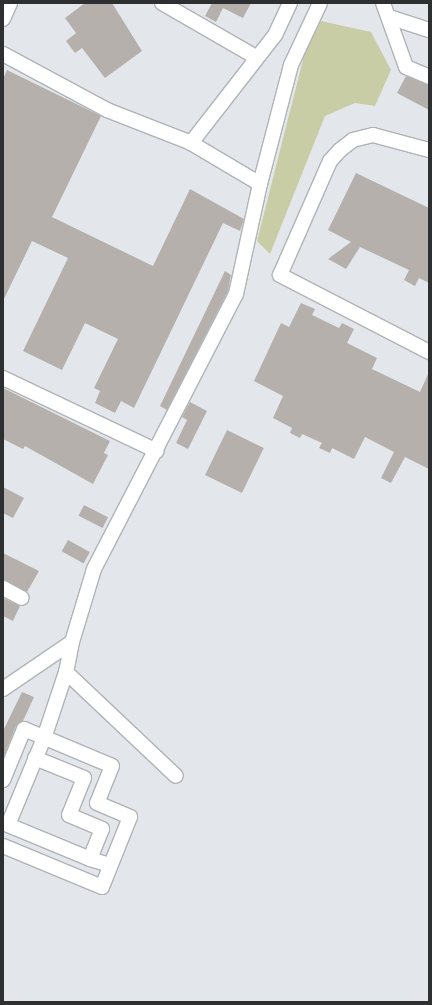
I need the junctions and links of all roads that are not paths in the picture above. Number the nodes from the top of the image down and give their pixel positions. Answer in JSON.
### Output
{"nodes":[{"id":1,"x":162,"y":3,"type":"edge"},
{"id":2,"x":290,"y":3,"type":"edge"},
{"id":3,"x":320,"y":3,"type":"edge"},
{"id":4,"x":383,"y":3,"type":"edge"},
{"id":5,"x":389,"y":17,"type":"junction"},
{"id":6,"x":429,"y":30,"type":"edge"},
{"id":7,"x":3,"y":54,"type":"edge"},
{"id":8,"x":256,"y":57,"type":"junction"},
{"id":9,"x":429,"y":77,"type":"edge"},
{"id":10,"x":191,"y":143,"type":"junction"},
{"id":11,"x":429,"y":150,"type":"edge"},
{"id":12,"x":260,"y":184,"type":"junction"},
{"id":13,"x":429,"y":352,"type":"edge"},
{"id":14,"x":3,"y":378,"type":"edge"},
{"id":15,"x":157,"y":451,"type":"junction"},
{"id":16,"x":3,"y":588,"type":"edge"},
{"id":17,"x":22,"y":598,"type":"dead end"},
{"id":18,"x":72,"y":642,"type":"junction"},
{"id":19,"x":66,"y":672,"type":"junction"},
{"id":20,"x":8,"y":678,"type":"edge"},
{"id":21,"x":3,"y":689,"type":"edge"},
{"id":22,"x":44,"y":738,"type":"junction"},
{"id":23,"x":35,"y":758,"type":"junction"},
{"id":24,"x":176,"y":776,"type":"dead end"},
{"id":25,"x":3,"y":780,"type":"edge"},
{"id":26,"x":3,"y":846,"type":"edge"},
{"id":27,"x":90,"y":858,"type":"junction"},
{"id":28,"x":110,"y":865,"type":"junction"}],
"edges":[{"from":1,"to":8,"type":"street"},
{"from":2,"to":8,"type":"street"},
{"from":3,"to":12,"type":"street"},
{"from":4,"to":5,"type":"street"},
{"from":5,"to":6,"type":"street"},
{"from":5,"to":9,"type":"street"},
{"from":7,"to":10,"type":"street"},
{"from":8,"to":10,"type":"street"},
{"from":10,"to":12,"type":"street"},
{"from":11,"to":13,"type":"street"},
{"from":12,"to":15,"type":"street"},
{"from":14,"to":15,"type":"street"},
{"from":15,"to":18,"type":"street"},
{"from":16,"to":17,"type":"street"},
{"from":18,"to":19,"type":"street"},
{"from":18,"to":20,"type":"street"},
{"from":19,"to":22,"type":"street"},
{"from":19,"to":24,"type":"street"},
{"from":20,"to":21,"type":"street"},
{"from":22,"to":23,"type":"street"},
{"from":22,"to":25,"type":"street"},
{"from":22,"to":28,"type":"street"},
{"from":23,"to":27,"type":"street"},
{"from":23,"to":27,"type":"street"},
{"from":26,"to":28,"type":"street"},
{"from":27,"to":28,"type":"street"}]}
